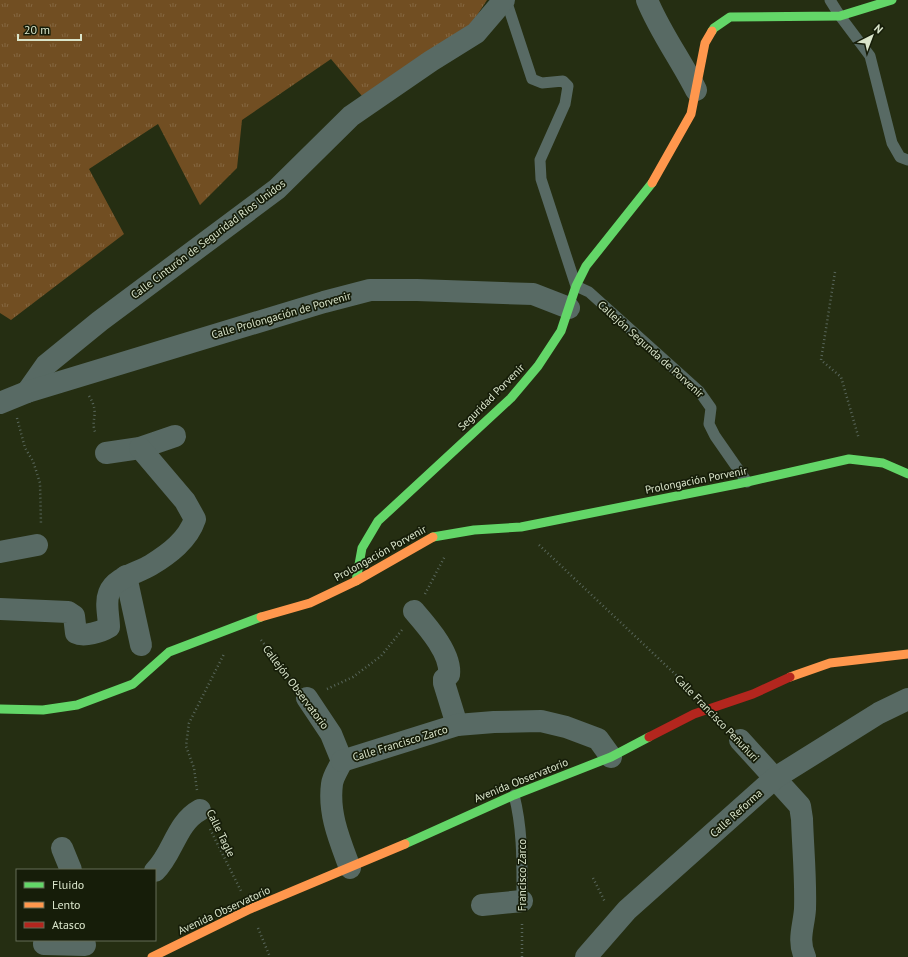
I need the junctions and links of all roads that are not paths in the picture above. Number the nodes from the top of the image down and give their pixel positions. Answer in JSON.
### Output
{"nodes":[{"id":1,"x":505,"y":0,"type":"edge"},
{"id":2,"x":648,"y":0,"type":"edge"},
{"id":3,"x":830,"y":0,"type":"edge"},
{"id":4,"x":892,"y":0,"type":"edge"},
{"id":5,"x":840,"y":16,"type":"junction"},
{"id":6,"x":696,"y":90,"type":"junction"},
{"id":7,"x":908,"y":160,"type":"edge"},
{"id":8,"x":576,"y":286,"type":"junction"},
{"id":9,"x":569,"y":308,"type":"junction"},
{"id":10,"x":13,"y":398,"type":"edge"},
{"id":11,"x":175,"y":436,"type":"dead end"},
{"id":12,"x":140,"y":448,"type":"junction"},
{"id":13,"x":106,"y":453,"type":"road end"},
{"id":14,"x":908,"y":474,"type":"edge"},
{"id":15,"x":747,"y":482,"type":"junction"},
{"id":16,"x":37,"y":545,"type":"road end"},
{"id":17,"x":0,"y":552,"type":"edge"},
{"id":18,"x":126,"y":576,"type":"junction"},
{"id":19,"x":356,"y":581,"type":"junction"},
{"id":20,"x":0,"y":609,"type":"edge"},
{"id":21,"x":414,"y":611,"type":"road end"},
{"id":22,"x":141,"y":645,"type":"dead end"},
{"id":23,"x":908,"y":654,"type":"edge"},
{"id":24,"x":307,"y":698,"type":"road end"},
{"id":25,"x":908,"y":699,"type":"edge"},
{"id":26,"x":0,"y":709,"type":"edge"},
{"id":27,"x":458,"y":725,"type":"junction"},
{"id":28,"x":740,"y":740,"type":"dead end"},
{"id":29,"x":611,"y":757,"type":"junction"},
{"id":30,"x":342,"y":761,"type":"junction"},
{"id":31,"x":775,"y":778,"type":"junction"},
{"id":32,"x":514,"y":795,"type":"junction"},
{"id":33,"x":200,"y":810,"type":"road end"},
{"id":34,"x":62,"y":848,"type":"dead end"},
{"id":35,"x":350,"y":868,"type":"junction"},
{"id":36,"x":71,"y":869,"type":"edge"},
{"id":37,"x":156,"y":869,"type":"edge"},
{"id":38,"x":522,"y":901,"type":"joint"},
{"id":39,"x":482,"y":905,"type":"dead end"},
{"id":40,"x":44,"y":944,"type":"dead end"},
{"id":41,"x":85,"y":947,"type":"edge"},
{"id":42,"x":152,"y":957,"type":"edge"},
{"id":43,"x":586,"y":957,"type":"edge"},
{"id":44,"x":804,"y":957,"type":"edge"}],
"edges":[{"from":1,"to":8,"type":"lane"},
{"from":1,"to":10,"type":"street","name":"Calle Cinturón de Seguridad Ríos Unidos"},
{"from":2,"to":6,"type":"street"},
{"from":3,"to":5,"type":"lane"},
{"from":4,"to":5,"type":"street","name":"Seguridad Porvenir"},
{"from":5,"to":6,"type":"street","name":"Seguridad Porvenir"},
{"from":5,"to":7,"type":"lane"},
{"from":6,"to":8,"type":"street","name":"Seguridad Porvenir"},
{"from":8,"to":9,"type":"street","name":"Seguridad Porvenir"},
{"from":8,"to":15,"type":"lane","name":"Callejón Segunda de Porvenir"},
{"from":9,"to":10,"type":"street","name":"Calle Prolongación de Porvenir"},
{"from":9,"to":19,"type":"street","name":"Seguridad Porvenir"},
{"from":11,"to":12,"type":"street"},
{"from":12,"to":13,"type":"street"},
{"from":12,"to":18,"type":"street"},
{"from":14,"to":15,"type":"street","name":"Prolongación Porvenir"},
{"from":15,"to":19,"type":"street","name":"Prolongación Porvenir"},
{"from":16,"to":17,"type":"street"},
{"from":18,"to":20,"type":"street"},
{"from":18,"to":22,"type":"street"},
{"from":19,"to":26,"type":"street","name":"Prolongación Porvenir"},
{"from":21,"to":27,"type":"street","name":"Calle Francisco Zarco"},
{"from":23,"to":29,"type":"street","name":"Avenida Observatorio"},
{"from":24,"to":30,"type":"street","name":"Callejón Observatorio"},
{"from":25,"to":31,"type":"street","name":"Calle Reforma"},
{"from":27,"to":29,"type":"street","name":"Calle Francisco Zarco"},
{"from":27,"to":30,"type":"street","name":"Calle Francisco Zarco"},
{"from":28,"to":31,"type":"street","name":"Calle Francisco Peñuñuri"},
{"from":29,"to":32,"type":"street","name":"Avenida Observatorio"},
{"from":30,"to":35,"type":"street"},
{"from":31,"to":43,"type":"street","name":"Calle Reforma"},
{"from":31,"to":44,"type":"street","name":"Calle Francisco Peñuñuri"},
{"from":32,"to":35,"type":"street","name":"Avenida Observatorio"},
{"from":32,"to":38,"type":"lane","name":"Francisco Zarco"},
{"from":33,"to":37,"type":"street"},
{"from":34,"to":36,"type":"street"},
{"from":35,"to":42,"type":"street","name":"Avenida Observatorio"},
{"from":38,"to":39,"type":"street"},
{"from":40,"to":41,"type":"street"}]}
